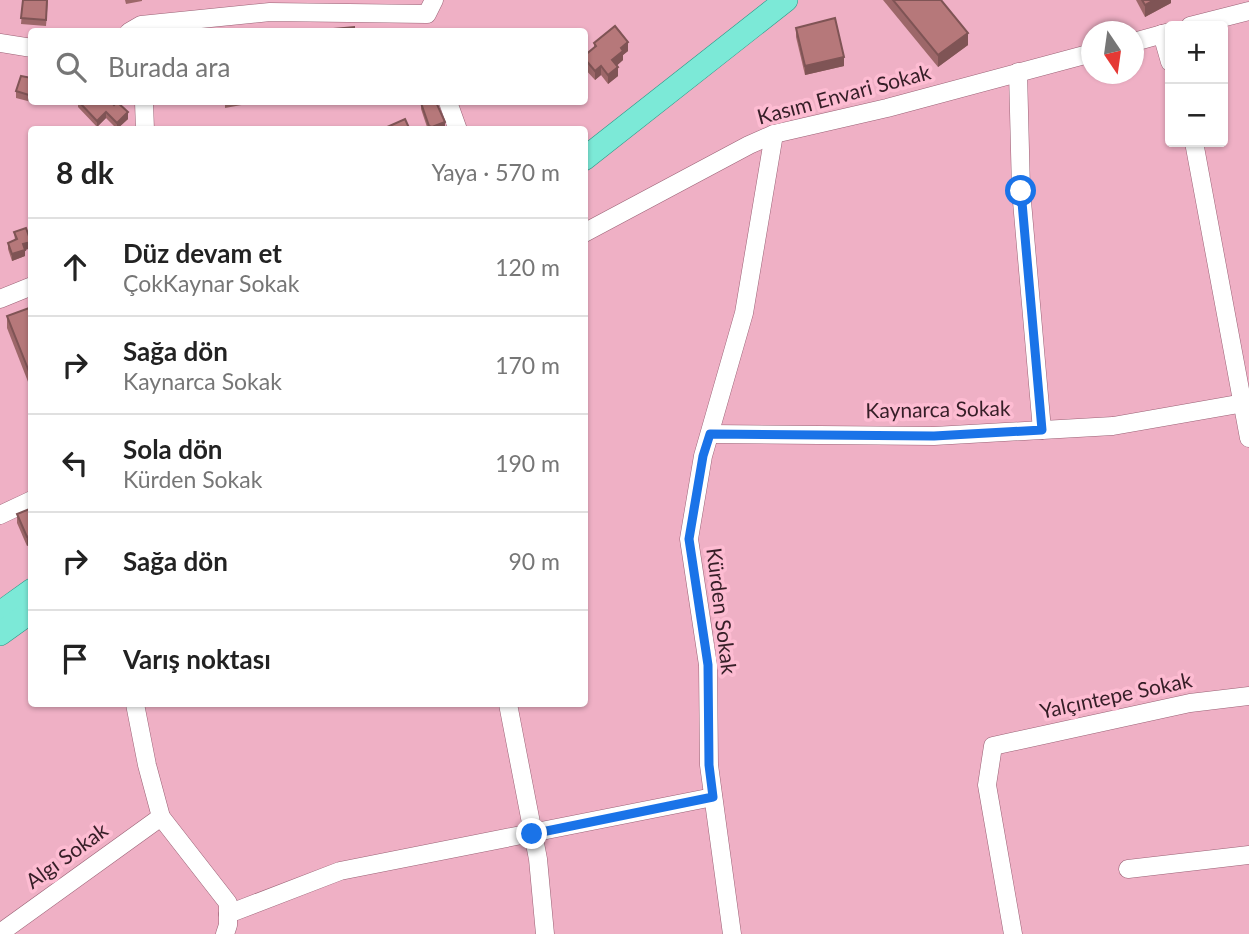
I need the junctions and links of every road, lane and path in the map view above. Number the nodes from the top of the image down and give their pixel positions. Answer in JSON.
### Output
{"nodes":[{"id":1,"x":761,"y":0,"type":"edge"},
{"id":2,"x":786,"y":0,"type":"edge"},
{"id":3,"x":1249,"y":10,"type":"edge"},
{"id":4,"x":431,"y":15,"type":"edge"},
{"id":5,"x":1209,"y":21,"type":"edge"},
{"id":6,"x":136,"y":28,"type":"edge"},
{"id":7,"x":1165,"y":33,"type":"edge"},
{"id":8,"x":1144,"y":38,"type":"edge"},
{"id":9,"x":0,"y":43,"type":"edge"},
{"id":10,"x":28,"y":47,"type":"edge"},
{"id":11,"x":1081,"y":56,"type":"edge"},
{"id":12,"x":1018,"y":72,"type":"junction"},
{"id":13,"x":144,"y":105,"type":"edge"},
{"id":14,"x":449,"y":105,"type":"edge"},
{"id":15,"x":145,"y":126,"type":"edge"},
{"id":16,"x":457,"y":126,"type":"edge"},
{"id":17,"x":774,"y":134,"type":"junction"},
{"id":18,"x":588,"y":136,"type":"edge"},
{"id":19,"x":1195,"y":147,"type":"edge"},
{"id":20,"x":588,"y":156,"type":"edge"},
{"id":21,"x":588,"y":231,"type":"edge"},
{"id":22,"x":28,"y":288,"type":"edge"},
{"id":23,"x":0,"y":299,"type":"edge"},
{"id":24,"x":1245,"y":402,"type":"edge"},
{"id":25,"x":1042,"y":430,"type":"junction"},
{"id":26,"x":710,"y":434,"type":"junction"},
{"id":27,"x":1249,"y":438,"type":"edge"},
{"id":28,"x":28,"y":502,"type":"edge"},
{"id":29,"x":0,"y":515,"type":"edge"},
{"id":30,"x":28,"y":593,"type":"edge"},
{"id":31,"x":0,"y":613,"type":"edge"},
{"id":32,"x":28,"y":614,"type":"edge"},
{"id":33,"x":0,"y":634,"type":"edge"},
{"id":34,"x":1249,"y":696,"type":"edge"},
{"id":35,"x":136,"y":707,"type":"edge"},
{"id":36,"x":509,"y":707,"type":"edge"},
{"id":37,"x":713,"y":797,"type":"junction"},
{"id":38,"x":161,"y":817,"type":"junction"},
{"id":39,"x":532,"y":834,"type":"junction"},
{"id":40,"x":1249,"y":855,"type":"edge"},
{"id":41,"x":1128,"y":869,"type":"dead end"},
{"id":42,"x":228,"y":914,"type":"junction"},
{"id":43,"x":0,"y":933,"type":"edge"},
{"id":44,"x":225,"y":934,"type":"edge"},
{"id":45,"x":545,"y":934,"type":"edge"},
{"id":46,"x":732,"y":934,"type":"edge"},
{"id":47,"x":1013,"y":934,"type":"edge"}],
"edges":[{"from":1,"to":18,"type":"main road"},
{"from":2,"to":20,"type":"main road"},
{"from":3,"to":5,"type":"street"},
{"from":4,"to":6,"type":"street"},
{"from":7,"to":8,"type":"street"},
{"from":9,"to":10,"type":"street"},
{"from":11,"to":12,"type":"street","name":"Kasım Envari Sokak"},
{"from":12,"to":17,"type":"street","name":"Kasım Envari Sokak"},
{"from":12,"to":25,"type":"street"},
{"from":13,"to":15,"type":"street"},
{"from":14,"to":16,"type":"street"},
{"from":17,"to":21,"type":"street","name":"Kasım Envari Sokak"},
{"from":17,"to":26,"type":"street","name":"Kürden Sokak"},
{"from":19,"to":24,"type":"street"},
{"from":22,"to":23,"type":"street"},
{"from":24,"to":25,"type":"street","name":"Kaynarca Sokak"},
{"from":24,"to":27,"type":"street"},
{"from":25,"to":26,"type":"street","name":"Kaynarca Sokak"},
{"from":26,"to":37,"type":"street","name":"Kürden Sokak"},
{"from":28,"to":29,"type":"street"},
{"from":30,"to":31,"type":"main road"},
{"from":32,"to":33,"type":"main road"},
{"from":34,"to":47,"type":"street","name":"Yalçıntepe Sokak"},
{"from":35,"to":38,"type":"street"},
{"from":36,"to":39,"type":"street"},
{"from":37,"to":39,"type":"street"},
{"from":37,"to":46,"type":"street","name":"Kürden Sokak"},
{"from":38,"to":42,"type":"street"},
{"from":38,"to":43,"type":"street","name":"Algı Sokak"},
{"from":39,"to":42,"type":"street"},
{"from":39,"to":45,"type":"street"},
{"from":40,"to":41,"type":"street"},
{"from":42,"to":44,"type":"street"}]}
